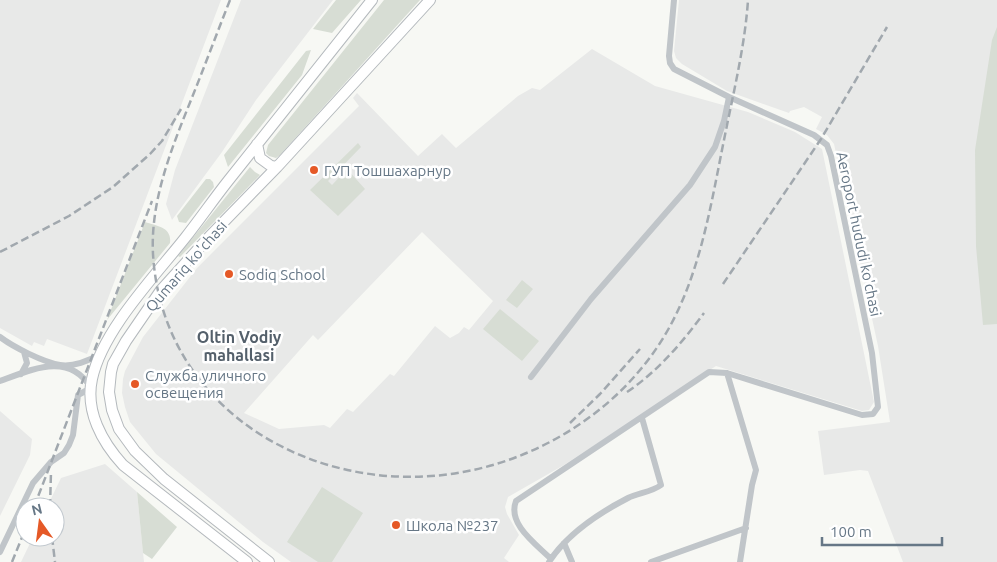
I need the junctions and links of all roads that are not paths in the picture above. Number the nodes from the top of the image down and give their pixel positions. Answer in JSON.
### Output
{"nodes":[{"id":1,"x":372,"y":0,"type":"edge"},
{"id":2,"x":674,"y":0,"type":"edge"},
{"id":3,"x":427,"y":2,"type":"edge"},
{"id":4,"x":729,"y":97,"type":"junction"},
{"id":5,"x":257,"y":144,"type":"junction"},
{"id":6,"x":277,"y":167,"type":"junction"},
{"id":7,"x":166,"y":261,"type":"junction"},
{"id":8,"x":178,"y":270,"type":"junction"},
{"id":9,"x":0,"y":338,"type":"edge"},
{"id":10,"x":24,"y":352,"type":"junction"},
{"id":11,"x":101,"y":353,"type":"junction"},
{"id":12,"x":60,"y":365,"type":"junction"},
{"id":13,"x":727,"y":372,"type":"junction"},
{"id":14,"x":20,"y":374,"type":"junction"},
{"id":15,"x":531,"y":377,"type":"dead end"},
{"id":16,"x":0,"y":381,"type":"edge"},
{"id":17,"x":91,"y":388,"type":"junction"},
{"id":18,"x":642,"y":418,"type":"junction"},
{"id":19,"x":746,"y":528,"type":"junction"},
{"id":20,"x":564,"y":544,"type":"junction"},
{"id":21,"x":0,"y":552,"type":"edge"},
{"id":22,"x":550,"y":561,"type":"edge"},
{"id":23,"x":573,"y":561,"type":"edge"},
{"id":24,"x":247,"y":562,"type":"edge"},
{"id":25,"x":269,"y":562,"type":"edge"},
{"id":26,"x":651,"y":562,"type":"edge"},
{"id":27,"x":740,"y":562,"type":"edge"}],
"edges":[{"from":1,"to":5,"type":"main road","name":"Qumariq ko'chasi"},
{"from":2,"to":4,"type":"street","name":"Aeroport hududi ko'chasi"},
{"from":3,"to":6,"type":"main road","name":"Qumariq ko'chasi"},
{"from":4,"to":13,"type":"street","name":"Aeroport hududi ko'chasi"},
{"from":4,"to":15,"type":"street"},
{"from":5,"to":6,"type":"main road"},
{"from":5,"to":7,"type":"main road","name":"Qumariq ko'chasi"},
{"from":6,"to":8,"type":"main road","name":"Qumariq ko'chasi"},
{"from":7,"to":8,"type":"main road"},
{"from":7,"to":11,"type":"main road","name":"Qumariq ko'chasi"},
{"from":8,"to":25,"type":"main road","name":"Qumariq ko'chasi"},
{"from":9,"to":10,"type":"street"},
{"from":10,"to":12,"type":"street"},
{"from":10,"to":14,"type":"street"},
{"from":11,"to":12,"type":"street"},
{"from":11,"to":17,"type":"main road","name":"Qumariq ko'chasi"},
{"from":12,"to":14,"type":"street"},
{"from":12,"to":17,"type":"street"},
{"from":13,"to":18,"type":"street","name":"Aeroport hududi ko'chasi"},
{"from":13,"to":19,"type":"street"},
{"from":14,"to":16,"type":"street"},
{"from":17,"to":21,"type":"street"},
{"from":17,"to":24,"type":"main road","name":"Qumariq ko'chasi"},
{"from":18,"to":20,"type":"street","name":"Aeroport hududi ko'chasi"},
{"from":18,"to":22,"type":"street","name":"Aeroport hududi ko'chasi"},
{"from":19,"to":26,"type":"street"},
{"from":19,"to":27,"type":"street"},
{"from":20,"to":22,"type":"street","name":"Aeroport hududi ko'chasi"},
{"from":20,"to":23,"type":"street"}]}
